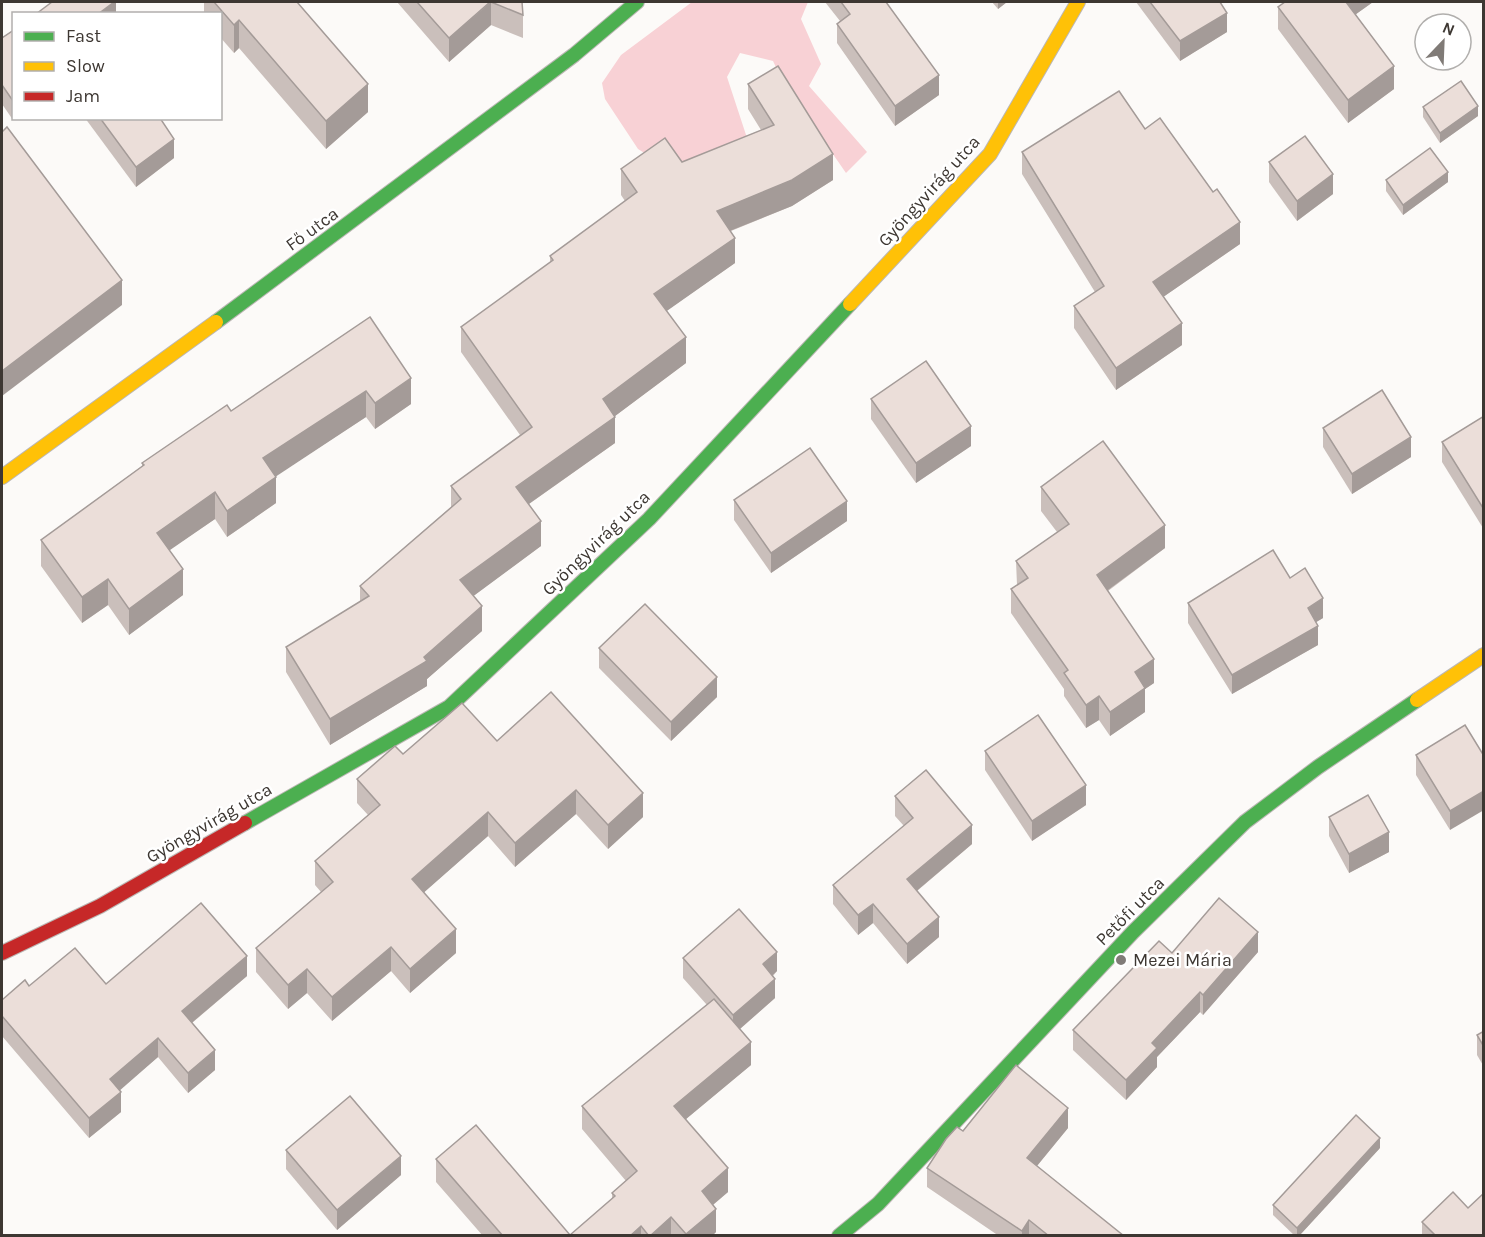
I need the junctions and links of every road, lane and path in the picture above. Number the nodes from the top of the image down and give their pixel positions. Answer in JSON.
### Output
{"nodes":[{"id":1,"x":637,"y":2,"type":"edge"},
{"id":2,"x":1078,"y":2,"type":"edge"},
{"id":3,"x":2,"y":477,"type":"edge"},
{"id":4,"x":1484,"y":655,"type":"edge"},
{"id":5,"x":2,"y":953,"type":"edge"},
{"id":6,"x":839,"y":1236,"type":"edge"}],
"edges":[{"from":1,"to":3,"type":"street","name":"Fő utca"},
{"from":2,"to":5,"type":"street","name":"Gyöngyvirág utca"},
{"from":4,"to":6,"type":"street","name":"Petőfi utca"}]}
